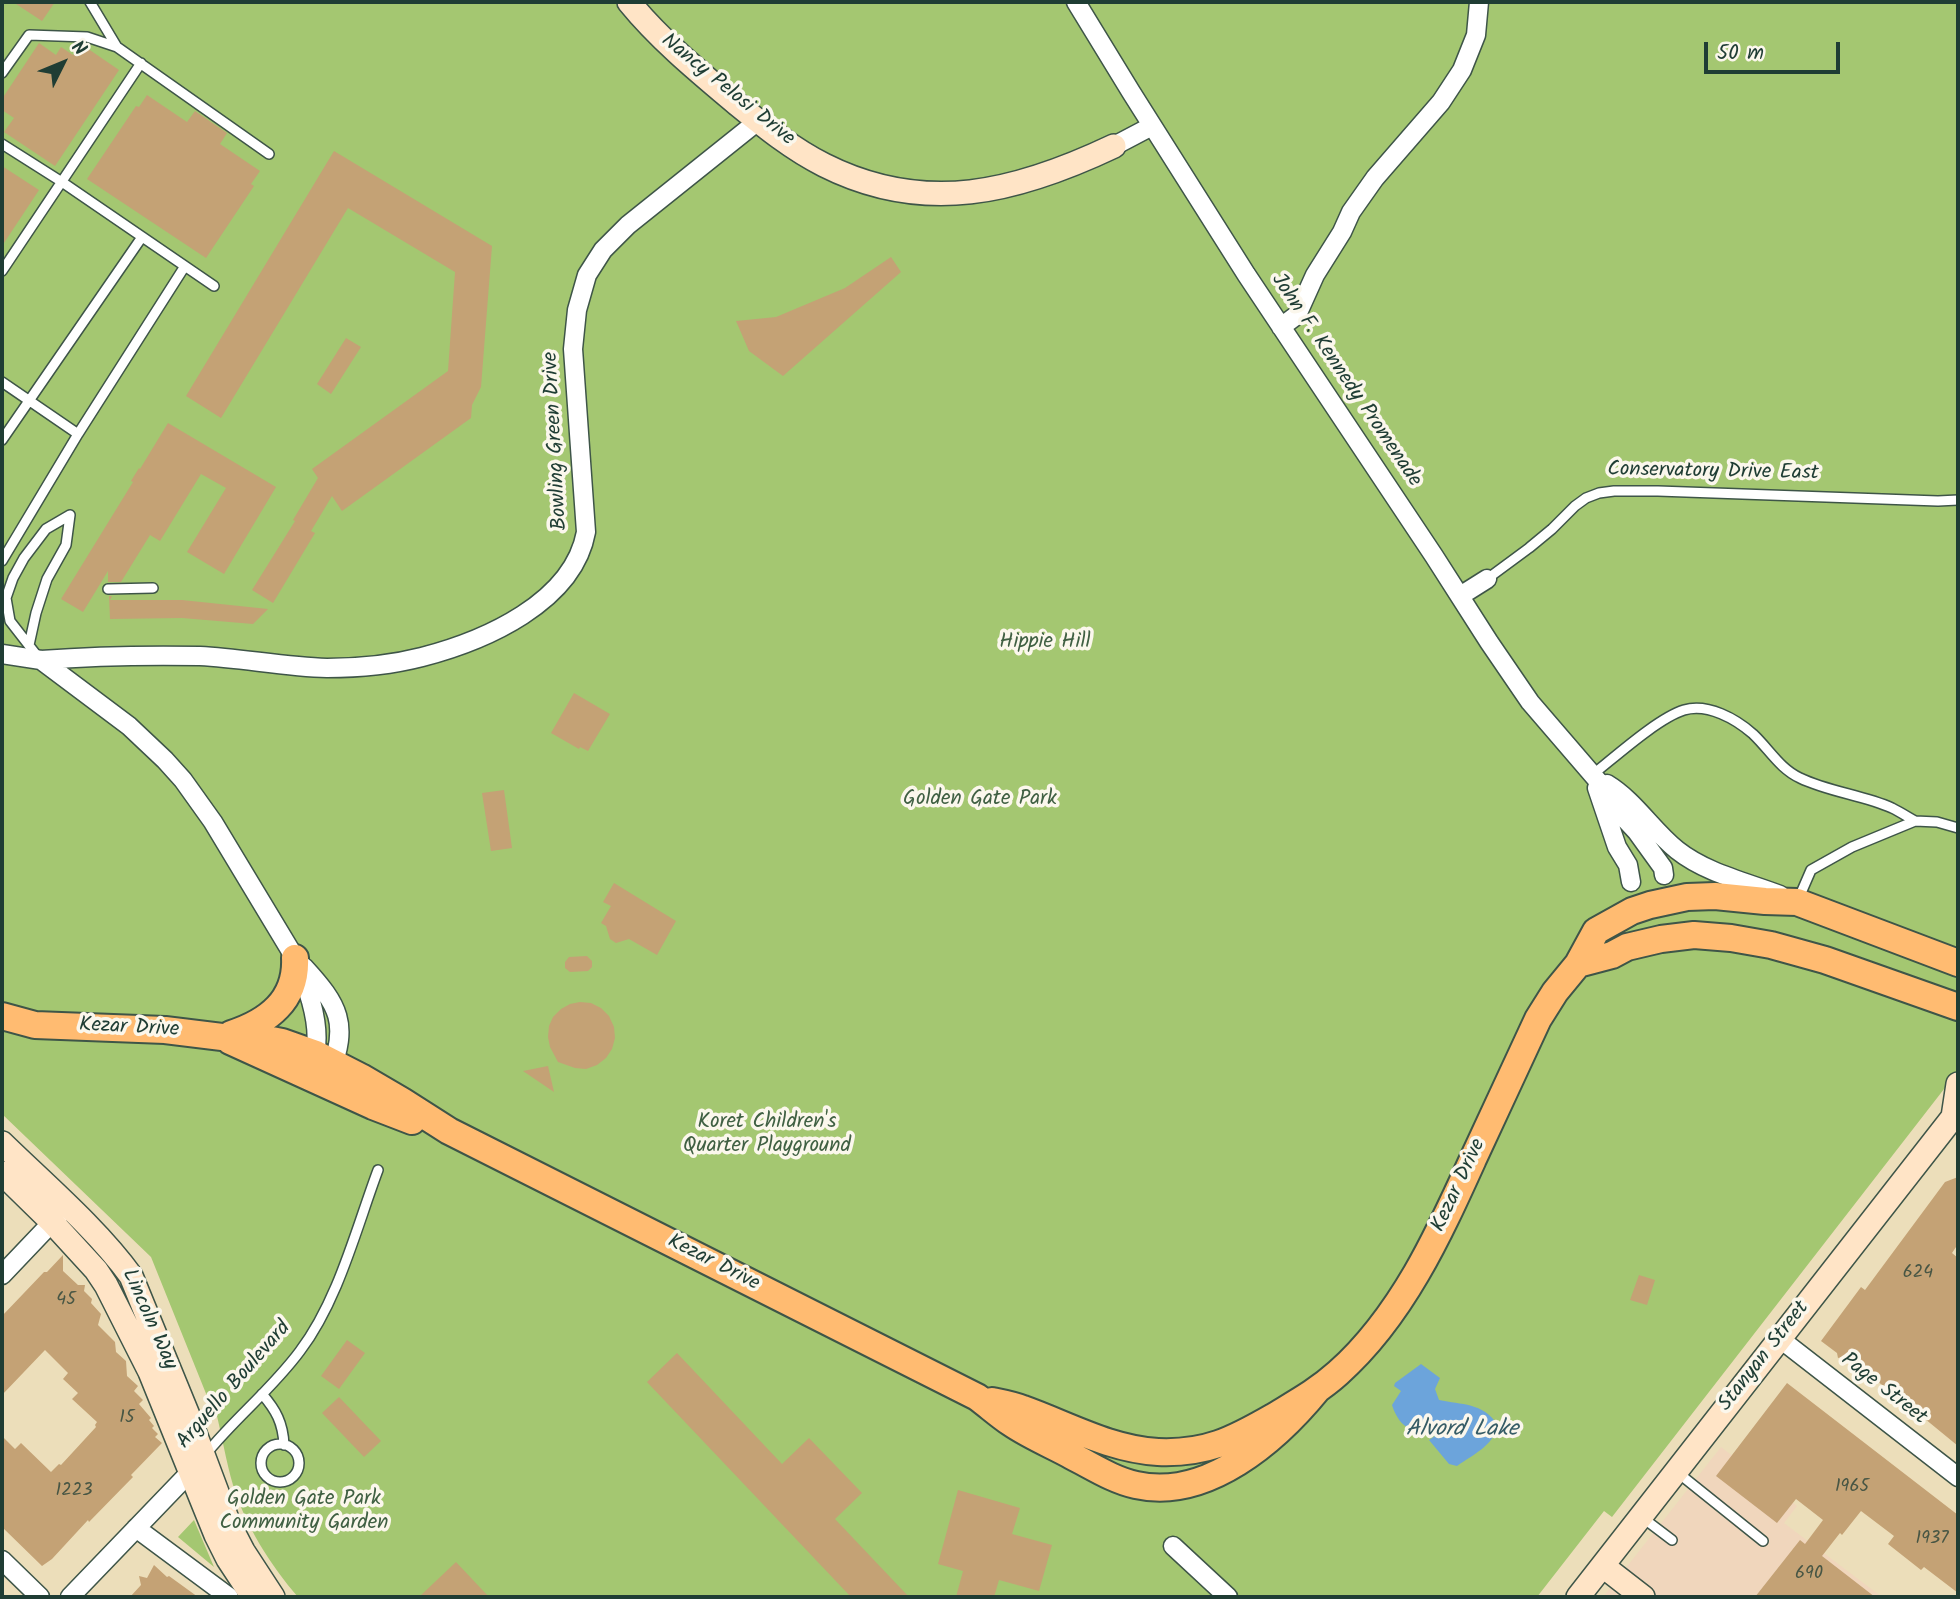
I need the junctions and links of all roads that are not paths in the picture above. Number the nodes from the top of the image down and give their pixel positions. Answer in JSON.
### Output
{"nodes":[{"id":1,"x":90,"y":2,"type":"edge"},
{"id":2,"x":629,"y":2,"type":"edge"},
{"id":3,"x":1076,"y":2,"type":"edge"},
{"id":4,"x":1479,"y":2,"type":"edge"},
{"id":5,"x":117,"y":47,"type":"junction"},
{"id":6,"x":141,"y":63,"type":"junction"},
{"id":7,"x":2,"y":73,"type":"edge"},
{"id":8,"x":758,"y":121,"type":"junction"},
{"id":9,"x":1152,"y":126,"type":"junction"},
{"id":10,"x":2,"y":144,"type":"edge"},
{"id":11,"x":1114,"y":146,"type":"joint"},
{"id":12,"x":269,"y":154,"type":"dead end"},
{"id":13,"x":62,"y":182,"type":"junction"},
{"id":14,"x":142,"y":237,"type":"junction"},
{"id":15,"x":185,"y":266,"type":"junction"},
{"id":16,"x":2,"y":271,"type":"edge"},
{"id":17,"x":214,"y":286,"type":"dead end"},
{"id":18,"x":1281,"y":327,"type":"junction"},
{"id":19,"x":2,"y":382,"type":"edge"},
{"id":20,"x":29,"y":400,"type":"junction"},
{"id":21,"x":78,"y":434,"type":"junction"},
{"id":22,"x":2,"y":440,"type":"edge"},
{"id":23,"x":1958,"y":500,"type":"edge"},
{"id":24,"x":2,"y":561,"type":"edge"},
{"id":25,"x":1488,"y":579,"type":"joint"},
{"id":26,"x":153,"y":588,"type":"dead end"},
{"id":27,"x":108,"y":589,"type":"dead end"},
{"id":28,"x":4,"y":596,"type":"edge"},
{"id":29,"x":1460,"y":596,"type":"junction"},
{"id":30,"x":29,"y":645,"type":"junction"},
{"id":31,"x":2,"y":654,"type":"edge"},
{"id":32,"x":41,"y":660,"type":"junction"},
{"id":33,"x":1592,"y":775,"type":"junction"},
{"id":34,"x":1639,"y":797,"type":"dead end"},
{"id":35,"x":1915,"y":821,"type":"junction"},
{"id":36,"x":1958,"y":828,"type":"edge"},
{"id":37,"x":1664,"y":875,"type":"dead end"},
{"id":38,"x":1631,"y":882,"type":"dead end"},
{"id":39,"x":1797,"y":902,"type":"junction"},
{"id":40,"x":295,"y":958,"type":"junction"},
{"id":41,"x":1958,"y":963,"type":"edge"},
{"id":42,"x":1578,"y":964,"type":"junction"},
{"id":43,"x":1958,"y":1007,"type":"edge"},
{"id":44,"x":2,"y":1016,"type":"edge"},
{"id":45,"x":35,"y":1025,"type":"junction"},
{"id":46,"x":2,"y":1033,"type":"edge"},
{"id":47,"x":222,"y":1037,"type":"junction"},
{"id":48,"x":321,"y":1069,"type":"junction"},
{"id":49,"x":1958,"y":1084,"type":"edge"},
{"id":50,"x":1956,"y":1118,"type":"edge"},
{"id":51,"x":2,"y":1143,"type":"edge"},
{"id":52,"x":378,"y":1170,"type":"dead end"},
{"id":53,"x":2,"y":1174,"type":"edge"},
{"id":54,"x":60,"y":1214,"type":"junction"},
{"id":55,"x":2,"y":1275,"type":"edge"},
{"id":56,"x":1779,"y":1338,"type":"junction"},
{"id":57,"x":1327,"y":1382,"type":"junction"},
{"id":58,"x":262,"y":1394,"type":"junction"},
{"id":59,"x":976,"y":1397,"type":"junction"},
{"id":60,"x":1055,"y":1423,"type":"junction"},
{"id":61,"x":1221,"y":1444,"type":"junction"},
{"id":62,"x":284,"y":1445,"type":"junction"},
{"id":63,"x":197,"y":1465,"type":"junction"},
{"id":64,"x":1676,"y":1471,"type":"junction"},
{"id":65,"x":1958,"y":1478,"type":"edge"},
{"id":66,"x":1137,"y":1485,"type":"junction"},
{"id":67,"x":1641,"y":1517,"type":"junction"},
{"id":68,"x":136,"y":1528,"type":"junction"},
{"id":69,"x":1672,"y":1541,"type":"dead end"},
{"id":70,"x":1763,"y":1541,"type":"dead end"},
{"id":71,"x":1173,"y":1546,"type":"dead end"},
{"id":72,"x":2,"y":1560,"type":"edge"},
{"id":73,"x":1603,"y":1566,"type":"junction"},
{"id":74,"x":40,"y":1597,"type":"edge"},
{"id":75,"x":71,"y":1597,"type":"edge"},
{"id":76,"x":229,"y":1597,"type":"edge"},
{"id":77,"x":253,"y":1597,"type":"edge"},
{"id":78,"x":273,"y":1597,"type":"edge"},
{"id":79,"x":1228,"y":1597,"type":"edge"},
{"id":80,"x":1578,"y":1597,"type":"edge"},
{"id":81,"x":1643,"y":1597,"type":"edge"}],
"edges":[{"from":1,"to":5,"type":"lane"},
{"from":2,"to":8,"type":"main road","name":"Nancy Pelosi Drive"},
{"from":3,"to":9,"type":"street","name":"John F. Kennedy Promenade"},
{"from":4,"to":18,"type":"street"},
{"from":5,"to":6,"type":"lane"},
{"from":5,"to":7,"type":"lane"},
{"from":6,"to":12,"type":"lane"},
{"from":6,"to":13,"type":"lane"},
{"from":8,"to":11,"type":"main road","name":"Nancy Pelosi Drive"},
{"from":8,"to":32,"type":"street","name":"Bowling Green Drive"},
{"from":9,"to":11,"type":"street","name":"Nancy Pelosi Drive"},
{"from":9,"to":18,"type":"street","name":"John F. Kennedy Promenade"},
{"from":10,"to":13,"type":"lane"},
{"from":13,"to":14,"type":"lane"},
{"from":13,"to":16,"type":"lane"},
{"from":14,"to":15,"type":"lane"},
{"from":14,"to":20,"type":"lane"},
{"from":15,"to":17,"type":"lane"},
{"from":15,"to":21,"type":"lane"},
{"from":18,"to":29,"type":"street","name":"John F. Kennedy Promenade"},
{"from":19,"to":20,"type":"lane"},
{"from":20,"to":21,"type":"lane"},
{"from":20,"to":22,"type":"lane"},
{"from":21,"to":24,"type":"lane"},
{"from":23,"to":25,"type":"lane","name":"Conservatory Drive East"},
{"from":25,"to":29,"type":"street","name":"Conservatory Drive East"},
{"from":26,"to":27,"type":"lane"},
{"from":28,"to":30,"type":"lane"},
{"from":28,"to":30,"type":"lane"},
{"from":29,"to":33,"type":"street","name":"John F. Kennedy Promenade"},
{"from":30,"to":32,"type":"lane"},
{"from":31,"to":32,"type":"street","name":"Bowling Green Drive"},
{"from":32,"to":40,"type":"street"},
{"from":33,"to":34,"type":"street"},
{"from":33,"to":35,"type":"lane"},
{"from":33,"to":37,"type":"street","name":"John F. Kennedy Promenade"},
{"from":33,"to":38,"type":"street","name":"John F. Kennedy Promenade"},
{"from":33,"to":39,"type":"street","name":"John F. Kennedy Promenade"},
{"from":35,"to":36,"type":"lane"},
{"from":35,"to":39,"type":"lane"},
{"from":39,"to":41,"type":"main road","name":"Kezar Drive"},
{"from":39,"to":42,"type":"main road","name":"Kezar Drive"},
{"from":40,"to":47,"type":"main road"},
{"from":40,"to":48,"type":"street"},
{"from":42,"to":43,"type":"main road"},
{"from":42,"to":57,"type":"main road","name":"Kezar Drive"},
{"from":44,"to":45,"type":"main road","name":"Kezar Drive"},
{"from":45,"to":46,"type":"main road","name":"Kezar Drive"},
{"from":45,"to":47,"type":"main road","name":"Kezar Drive"},
{"from":47,"to":48,"type":"main road","name":"Kezar Drive"},
{"from":48,"to":59,"type":"main road","name":"Kezar Drive"},
{"from":49,"to":50,"type":"main road","name":"Stanyan Street"},
{"from":50,"to":56,"type":"main road","name":"Stanyan Street"},
{"from":51,"to":54,"type":"main road","name":"Lincoln Way"},
{"from":52,"to":58,"type":"lane","name":"Arguello Boulevard"},
{"from":53,"to":54,"type":"main road","name":"Lincoln Way"},
{"from":54,"to":55,"type":"street"},
{"from":54,"to":63,"type":"main road","name":"Lincoln Way"},
{"from":56,"to":64,"type":"main road","name":"Stanyan Street"},
{"from":56,"to":65,"type":"street","name":"Page Street"},
{"from":57,"to":61,"type":"main road","name":"Kezar Drive"},
{"from":57,"to":66,"type":"main road","name":"Kezar Drive"},
{"from":58,"to":62,"type":"lane"},
{"from":58,"to":63,"type":"lane","name":"Arguello Boulevard"},
{"from":59,"to":60,"type":"main road","name":"Kezar Drive"},
{"from":59,"to":66,"type":"main road","name":"Kezar Drive"},
{"from":60,"to":61,"type":"main road","name":"Kezar Drive"},
{"from":60,"to":66,"type":"main road"},
{"from":61,"to":66,"type":"main road"},
{"from":62,"to":62,"type":"lane"},
{"from":63,"to":68,"type":"street","name":"Arguello Boulevard"},
{"from":63,"to":77,"type":"main road"},
{"from":63,"to":78,"type":"main road"},
{"from":64,"to":67,"type":"main road","name":"Stanyan Street"},
{"from":64,"to":70,"type":"lane"},
{"from":67,"to":69,"type":"lane"},
{"from":67,"to":73,"type":"main road","name":"Stanyan Street"},
{"from":68,"to":75,"type":"street","name":"Arguello Boulevard"},
{"from":68,"to":76,"type":"street"},
{"from":71,"to":79,"type":"street"},
{"from":72,"to":74,"type":"street"},
{"from":73,"to":80,"type":"main road","name":"Stanyan Street"},
{"from":73,"to":81,"type":"main road"}]}
